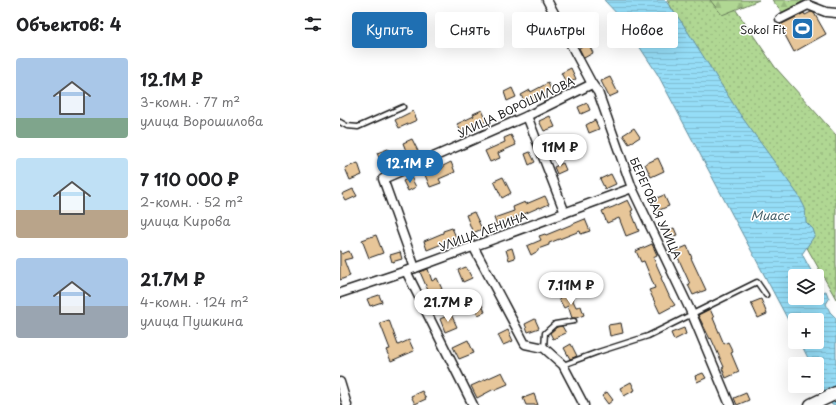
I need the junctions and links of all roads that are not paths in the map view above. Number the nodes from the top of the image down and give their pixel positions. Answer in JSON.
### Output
{"nodes":[{"id":1,"x":547,"y":0,"type":"edge"},
{"id":2,"x":836,"y":13,"type":"edge"},
{"id":3,"x":780,"y":19,"type":"dead end"},
{"id":4,"x":592,"y":84,"type":"junction"},
{"id":5,"x":403,"y":107,"type":"dead end"},
{"id":6,"x":527,"y":116,"type":"junction"},
{"id":7,"x":340,"y":122,"type":"edge"},
{"id":8,"x":632,"y":188,"type":"junction"},
{"id":9,"x":565,"y":213,"type":"junction"},
{"id":10,"x":473,"y":246,"type":"junction"},
{"id":11,"x":415,"y":268,"type":"junction"},
{"id":12,"x":406,"y":271,"type":"junction"},
{"id":13,"x":340,"y":293,"type":"edge"},
{"id":14,"x":766,"y":295,"type":"dead end"},
{"id":15,"x":692,"y":314,"type":"junction"},
{"id":16,"x":574,"y":321,"type":"dead end"},
{"id":17,"x":544,"y":348,"type":"junction"},
{"id":18,"x":563,"y":366,"type":"junction"},
{"id":19,"x":340,"y":382,"type":"edge"},
{"id":20,"x":836,"y":393,"type":"edge"},
{"id":21,"x":347,"y":405,"type":"edge"},
{"id":22,"x":473,"y":405,"type":"edge"},
{"id":23,"x":584,"y":405,"type":"edge"},
{"id":24,"x":730,"y":405,"type":"edge"},
{"id":25,"x":811,"y":405,"type":"edge"}],
"edges":[{"from":1,"to":4,"type":"street","name":"БЕРЕГОВАЯ УЛИЦА"},
{"from":2,"to":3,"type":"street"},
{"from":4,"to":6,"type":"street","name":"УЛИЦА ВОРОШИЛОВА"},
{"from":4,"to":8,"type":"street","name":"БЕРЕГОВАЯ УЛИЦА"},
{"from":5,"to":7,"type":"lane"},
{"from":6,"to":9,"type":"street"},
{"from":6,"to":11,"type":"street","name":"УЛИЦА ВОРОШИЛОВА"},
{"from":8,"to":9,"type":"street","name":"УЛИЦА ЛЕНИНА"},
{"from":8,"to":15,"type":"street","name":"БЕРЕГОВАЯ УЛИЦА"},
{"from":9,"to":10,"type":"street","name":"УЛИЦА ЛЕНИНА"},
{"from":10,"to":11,"type":"street","name":"УЛИЦА ЛЕНИНА"},
{"from":10,"to":17,"type":"street"},
{"from":11,"to":12,"type":"street","name":"УЛИЦА ЛЕНИНА"},
{"from":12,"to":13,"type":"street","name":"УЛИЦА ЛЕНИНА"},
{"from":12,"to":22,"type":"street"},
{"from":14,"to":15,"type":"lane"},
{"from":15,"to":18,"type":"lane"},
{"from":15,"to":24,"type":"street","name":"БЕРЕГОВАЯ УЛИЦА"},
{"from":16,"to":17,"type":"lane"},
{"from":17,"to":18,"type":"street"},
{"from":18,"to":23,"type":"street"},
{"from":19,"to":21,"type":"street"},
{"from":20,"to":25,"type":"main road"}]}
